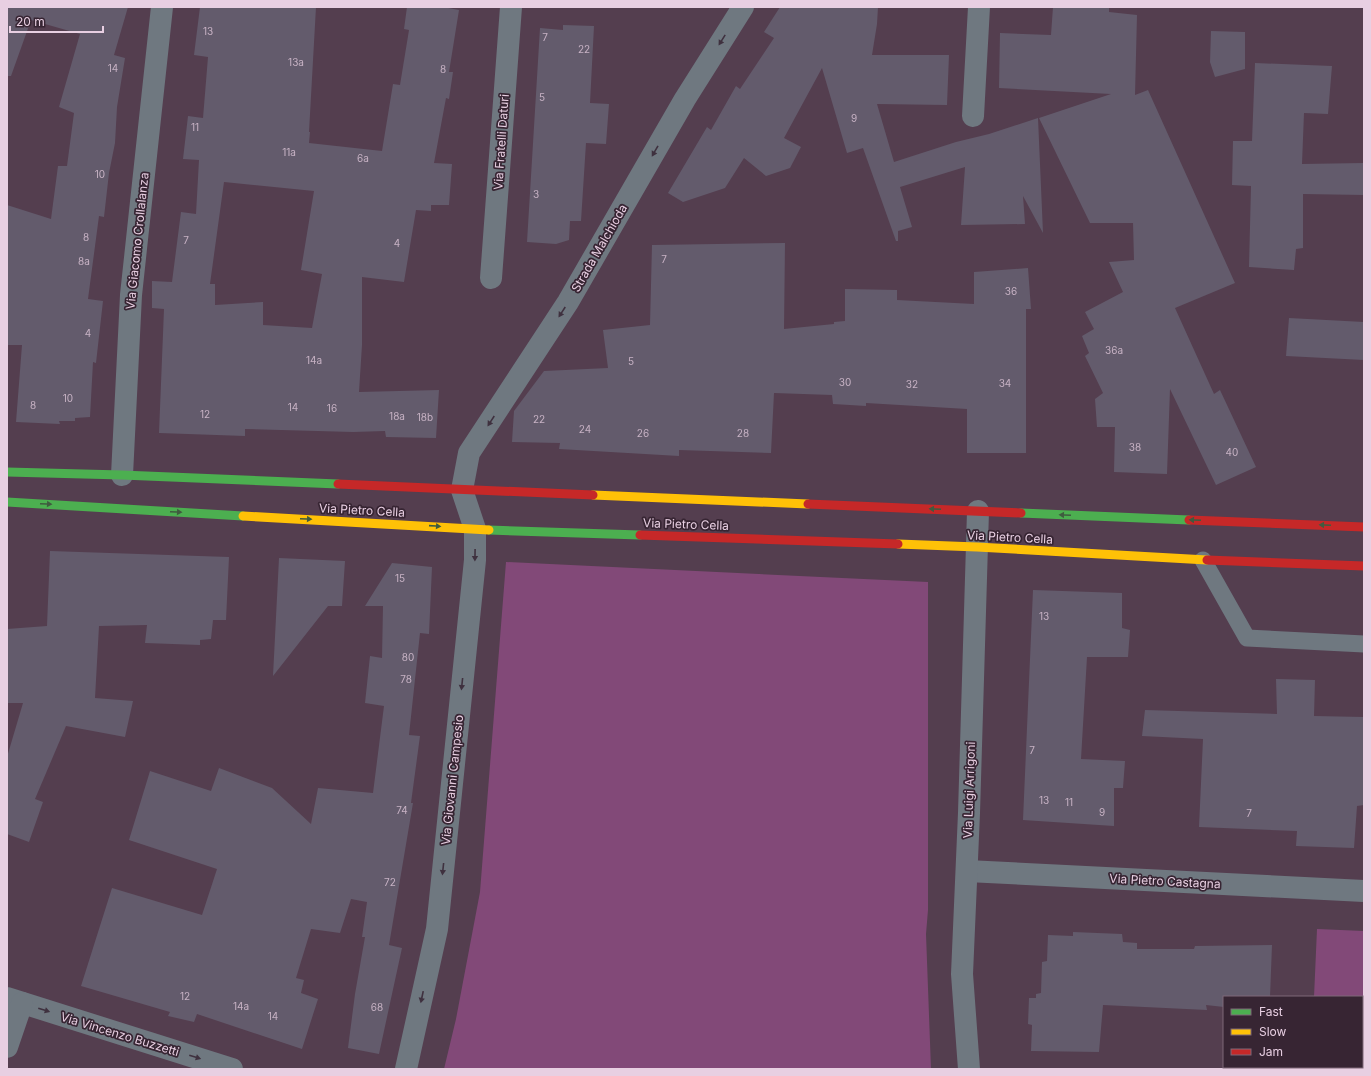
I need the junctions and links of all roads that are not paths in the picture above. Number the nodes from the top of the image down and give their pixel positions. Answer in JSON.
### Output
{"nodes":[{"id":1,"x":162,"y":7,"type":"edge"},
{"id":2,"x":511,"y":7,"type":"edge"},
{"id":3,"x":743,"y":7,"type":"edge"},
{"id":4,"x":978,"y":7,"type":"edge"},
{"id":5,"x":973,"y":116,"type":"dead end"},
{"id":6,"x":491,"y":278,"type":"dead end"},
{"id":7,"x":7,"y":472,"type":"edge"},
{"id":8,"x":122,"y":475,"type":"junction"},
{"id":9,"x":462,"y":490,"type":"junction"},
{"id":10,"x":7,"y":502,"type":"edge"},
{"id":11,"x":978,"y":511,"type":"junction"},
{"id":12,"x":1364,"y":527,"type":"edge"},
{"id":13,"x":476,"y":529,"type":"junction"},
{"id":14,"x":977,"y":547,"type":"junction"},
{"id":15,"x":1203,"y":560,"type":"junction"},
{"id":16,"x":1364,"y":566,"type":"edge"},
{"id":17,"x":1364,"y":644,"type":"edge"},
{"id":18,"x":966,"y":871,"type":"junction"},
{"id":19,"x":1364,"y":891,"type":"edge"},
{"id":20,"x":14,"y":1000,"type":"edge"},
{"id":21,"x":7,"y":1047,"type":"edge"},
{"id":22,"x":232,"y":1069,"type":"edge"},
{"id":23,"x":406,"y":1069,"type":"edge"},
{"id":24,"x":969,"y":1069,"type":"edge"}],
"edges":[{"from":1,"to":8,"type":"street","name":"Via Giacomo Crollalanza"},
{"from":2,"to":6,"type":"street","name":"Via Fratelli Daturi"},
{"from":3,"to":9,"type":"street","name":"Strada Malchioda","one_way":true},
{"from":4,"to":5,"type":"street"},
{"from":7,"to":8,"type":"main road","name":"Via Pietro Cella"},
{"from":8,"to":9,"type":"main road","name":"Via Pietro Cella"},
{"from":11,"to":9,"type":"main road","name":"Via Pietro Cella","one_way":true},
{"from":9,"to":13,"type":"street","name":"Via Giovanni Campesio"},
{"from":10,"to":13,"type":"main road","name":"Via Pietro Cella","one_way":true},
{"from":12,"to":11,"type":"main road","name":"Via Pietro Cella","one_way":true},
{"from":11,"to":14,"type":"street","name":"Via Luigi Arrigoni"},
{"from":13,"to":14,"type":"main road","name":"Via Pietro Cella"},
{"from":13,"to":23,"type":"street","name":"Via Giovanni Campesio","one_way":true},
{"from":14,"to":15,"type":"main road","name":"Via Pietro Cella"},
{"from":14,"to":18,"type":"street","name":"Via Luigi Arrigoni"},
{"from":15,"to":16,"type":"main road","name":"Via Pietro Cella"},
{"from":15,"to":17,"type":"lane"},
{"from":18,"to":19,"type":"street","name":"Via Pietro Castagna"},
{"from":18,"to":24,"type":"street","name":"Via Luigi Arrigoni"},
{"from":20,"to":21,"type":"street"},
{"from":20,"to":22,"type":"street","name":"Via Vincenzo Buzzetti","one_way":true}]}
